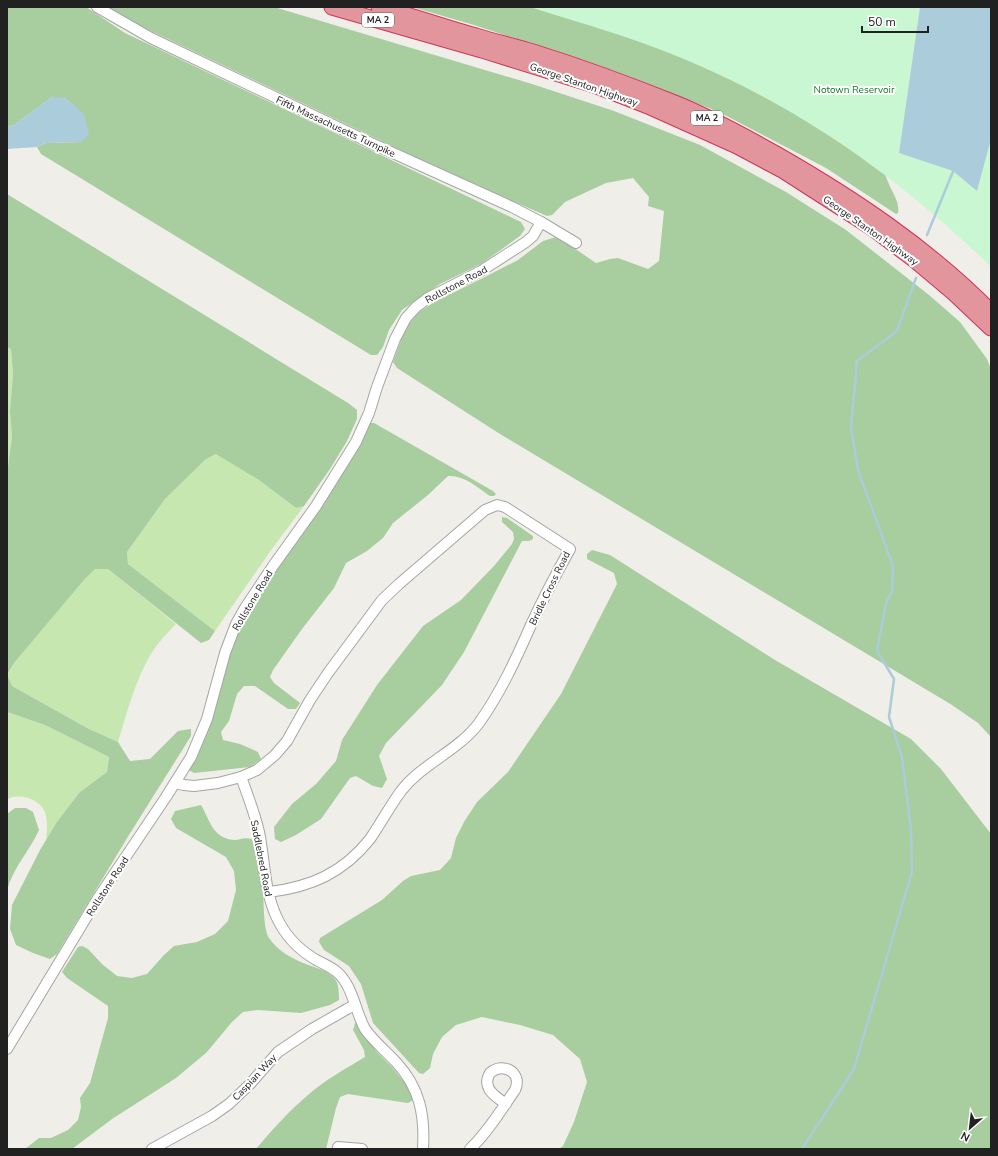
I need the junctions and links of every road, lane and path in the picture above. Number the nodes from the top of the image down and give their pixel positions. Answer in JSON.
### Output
{"nodes":[{"id":1,"x":97,"y":7,"type":"edge"},
{"id":2,"x":332,"y":7,"type":"edge"},
{"id":3,"x":380,"y":7,"type":"edge"},
{"id":4,"x":541,"y":222,"type":"junction"},
{"id":5,"x":576,"y":243,"type":"dead end"},
{"id":6,"x":991,"y":312,"type":"edge"},
{"id":7,"x":991,"y":328,"type":"edge"},
{"id":8,"x":241,"y":778,"type":"junction"},
{"id":9,"x":175,"y":783,"type":"junction"},
{"id":10,"x":269,"y":892,"type":"junction"},
{"id":11,"x":355,"y":1005,"type":"junction"},
{"id":12,"x":7,"y":1049,"type":"edge"},
{"id":13,"x":506,"y":1104,"type":"dead end"},
{"id":14,"x":338,"y":1147,"type":"dead end"},
{"id":15,"x":152,"y":1149,"type":"edge"},
{"id":16,"x":362,"y":1149,"type":"edge"},
{"id":17,"x":423,"y":1149,"type":"edge"},
{"id":18,"x":470,"y":1149,"type":"edge"}],
"edges":[{"from":1,"to":4,"type":"street","name":"Fifth Massachusetts Turnpike"},
{"from":2,"to":7,"type":"highway","name":"George Stanton Highway","number":"MA 2"},
{"from":3,"to":6,"type":"highway","name":"George Stanton Highway","number":"MA 2"},
{"from":4,"to":5,"type":"street","name":"Fifth Massachusetts Turnpike"},
{"from":4,"to":9,"type":"street","name":"Rollstone Road"},
{"from":8,"to":9,"type":"street","name":"Bridle Cross Road"},
{"from":8,"to":10,"type":"street","name":"Saddlebred Road"},
{"from":8,"to":10,"type":"street","name":"Bridle Cross Road"},
{"from":9,"to":12,"type":"street","name":"Rollstone Road"},
{"from":10,"to":11,"type":"street","name":"Saddlebred Road"},
{"from":11,"to":15,"type":"street","name":"Caspian Way"},
{"from":11,"to":17,"type":"street","name":"Saddlebred Road"},
{"from":13,"to":18,"type":"street"},
{"from":14,"to":16,"type":"street"}]}
